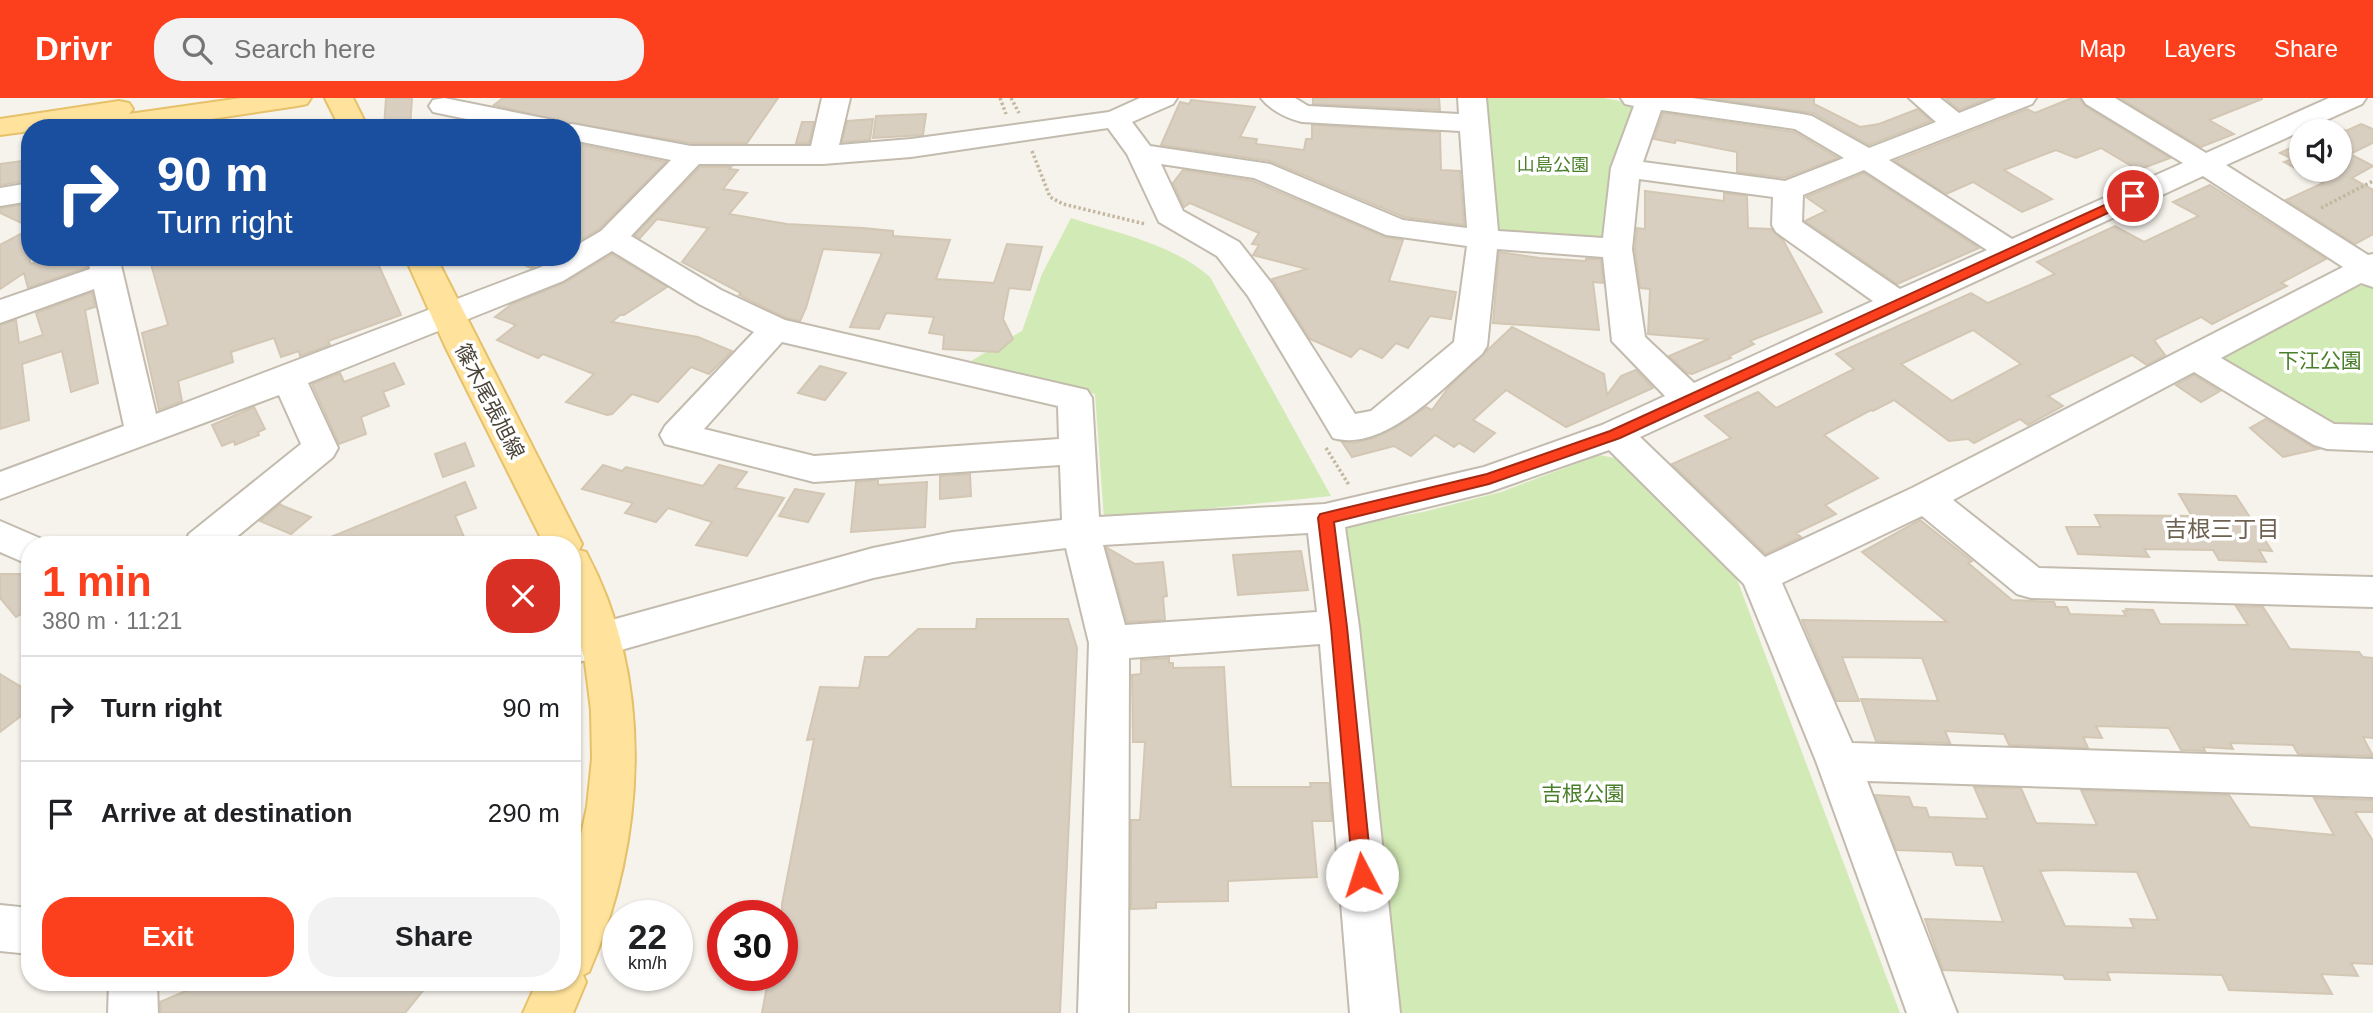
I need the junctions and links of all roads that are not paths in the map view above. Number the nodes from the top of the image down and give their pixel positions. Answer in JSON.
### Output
{"nodes":[{"id":1,"x":192,"y":98,"type":"edge"},
{"id":2,"x":297,"y":98,"type":"edge"},
{"id":3,"x":339,"y":98,"type":"edge"},
{"id":4,"x":836,"y":98,"type":"edge"},
{"id":5,"x":1163,"y":98,"type":"edge"},
{"id":6,"x":1275,"y":98,"type":"edge"},
{"id":7,"x":1923,"y":98,"type":"edge"},
{"id":8,"x":2022,"y":98,"type":"edge"},
{"id":9,"x":2096,"y":98,"type":"edge"},
{"id":10,"x":2352,"y":98,"type":"edge"},
{"id":11,"x":1645,"y":99,"type":"edge"},
{"id":12,"x":443,"y":106,"type":"dead end"},
{"id":13,"x":1474,"y":111,"type":"edge"},
{"id":14,"x":58,"y":119,"type":"edge"},
{"id":15,"x":158,"y":119,"type":"edge"},
{"id":16,"x":350,"y":119,"type":"edge"},
{"id":17,"x":507,"y":119,"type":"edge"},
{"id":18,"x":1115,"y":119,"type":"junction"},
{"id":19,"x":1955,"y":123,"type":"junction"},
{"id":20,"x":21,"y":125,"type":"edge"},
{"id":21,"x":0,"y":128,"type":"edge"},
{"id":22,"x":581,"y":134,"type":"edge"},
{"id":23,"x":21,"y":138,"type":"edge"},
{"id":24,"x":0,"y":142,"type":"edge"},
{"id":25,"x":1141,"y":153,"type":"junction"},
{"id":26,"x":691,"y":155,"type":"junction"},
{"id":27,"x":823,"y":155,"type":"junction"},
{"id":28,"x":1867,"y":159,"type":"junction"},
{"id":29,"x":2204,"y":164,"type":"junction"},
{"id":30,"x":1626,"y":168,"type":"junction"},
{"id":31,"x":1788,"y":190,"type":"junction"},
{"id":32,"x":21,"y":194,"type":"edge"},
{"id":33,"x":0,"y":197,"type":"edge"},
{"id":34,"x":612,"y":238,"type":"junction"},
{"id":35,"x":1483,"y":239,"type":"junction"},
{"id":36,"x":1617,"y":249,"type":"junction"},
{"id":37,"x":2011,"y":253,"type":"junction"},
{"id":38,"x":581,"y":257,"type":"edge"},
{"id":39,"x":103,"y":266,"type":"edge"},
{"id":40,"x":105,"y":266,"type":"edge"},
{"id":41,"x":424,"y":266,"type":"edge"},
{"id":42,"x":565,"y":266,"type":"edge"},
{"id":43,"x":2370,"y":269,"type":"edge"},
{"id":44,"x":1897,"y":303,"type":"junction"},
{"id":45,"x":0,"y":312,"type":"edge"},
{"id":46,"x":447,"y":313,"type":"junction"},
{"id":47,"x":775,"y":328,"type":"junction"},
{"id":48,"x":2196,"y":358,"type":"junction"},
{"id":49,"x":289,"y":378,"type":"junction"},
{"id":50,"x":1689,"y":399,"type":"junction"},
{"id":51,"x":142,"y":433,"type":"junction"},
{"id":52,"x":1615,"y":434,"type":"junction"},
{"id":53,"x":2373,"y":438,"type":"edge"},
{"id":54,"x":1077,"y":451,"type":"junction"},
{"id":55,"x":0,"y":486,"type":"edge"},
{"id":56,"x":1925,"y":498,"type":"junction"},
{"id":57,"x":1345,"y":514,"type":"junction"},
{"id":58,"x":1081,"y":532,"type":"junction"},
{"id":59,"x":0,"y":535,"type":"edge"},
{"id":60,"x":212,"y":536,"type":"edge"},
{"id":61,"x":559,"y":536,"type":"edge"},
{"id":62,"x":21,"y":546,"type":"edge"},
{"id":63,"x":1760,"y":576,"type":"junction"},
{"id":64,"x":581,"y":582,"type":"edge"},
{"id":65,"x":2373,"y":592,"type":"edge"},
{"id":66,"x":1339,"y":627,"type":"junction"},
{"id":67,"x":1110,"y":643,"type":"junction"},
{"id":68,"x":586,"y":644,"type":"edge"},
{"id":69,"x":1838,"y":761,"type":"junction"},
{"id":70,"x":2373,"y":778,"type":"edge"},
{"id":71,"x":0,"y":928,"type":"edge"},
{"id":72,"x":21,"y":930,"type":"edge"},
{"id":73,"x":581,"y":930,"type":"edge"},
{"id":74,"x":133,"y":991,"type":"edge"},
{"id":75,"x":558,"y":991,"type":"edge"},
{"id":76,"x":133,"y":1013,"type":"edge"},
{"id":77,"x":548,"y":1013,"type":"edge"},
{"id":78,"x":1103,"y":1013,"type":"edge"},
{"id":79,"x":1376,"y":1013,"type":"edge"},
{"id":80,"x":1933,"y":1013,"type":"edge"}],
"edges":[{"from":1,"to":14,"type":"main road"},
{"from":2,"to":15,"type":"main road"},
{"from":3,"to":16,"type":"main road"},
{"from":4,"to":27,"type":"street"},
{"from":5,"to":18,"type":"street"},
{"from":6,"to":13,"type":"street"},
{"from":7,"to":19,"type":"street"},
{"from":8,"to":19,"type":"street"},
{"from":9,"to":29,"type":"street"},
{"from":10,"to":29,"type":"street"},
{"from":11,"to":28,"type":"street"},
{"from":11,"to":30,"type":"street"},
{"from":12,"to":17,"type":"street"},
{"from":13,"to":35,"type":"street"},
{"from":18,"to":25,"type":"street"},
{"from":18,"to":27,"type":"street"},
{"from":19,"to":28,"type":"street"},
{"from":20,"to":21,"type":"main road"},
{"from":22,"to":26,"type":"street"},
{"from":23,"to":24,"type":"main road"},
{"from":25,"to":35,"type":"street"},
{"from":25,"to":35,"type":"street"},
{"from":26,"to":27,"type":"street"},
{"from":26,"to":34,"type":"street"},
{"from":28,"to":31,"type":"street"},
{"from":28,"to":37,"type":"street"},
{"from":29,"to":37,"type":"street"},
{"from":29,"to":43,"type":"street"},
{"from":30,"to":31,"type":"street"},
{"from":30,"to":36,"type":"street"},
{"from":31,"to":44,"type":"street"},
{"from":32,"to":33,"type":"street"},
{"from":34,"to":38,"type":"street"},
{"from":34,"to":47,"type":"street"},
{"from":35,"to":36,"type":"street"},
{"from":36,"to":50,"type":"street"},
{"from":37,"to":44,"type":"street"},
{"from":39,"to":45,"type":"street"},
{"from":40,"to":51,"type":"street"},
{"from":41,"to":46,"type":"main road","name":"篠木尾張旭線"},
{"from":42,"to":46,"type":"street"},
{"from":43,"to":48,"type":"street"},
{"from":44,"to":50,"type":"street"},
{"from":46,"to":49,"type":"street"},
{"from":46,"to":61,"type":"main road","name":"篠木尾張旭線"},
{"from":47,"to":54,"type":"street"},
{"from":47,"to":54,"type":"street"},
{"from":48,"to":53,"type":"street"},
{"from":48,"to":56,"type":"street"},
{"from":49,"to":51,"type":"street"},
{"from":49,"to":60,"type":"street"},
{"from":50,"to":52,"type":"street"},
{"from":51,"to":55,"type":"street"},
{"from":52,"to":57,"type":"street"},
{"from":52,"to":63,"type":"street"},
{"from":54,"to":58,"type":"street"},
{"from":56,"to":63,"type":"street"},
{"from":56,"to":65,"type":"street"},
{"from":57,"to":58,"type":"street"},
{"from":57,"to":66,"type":"street"},
{"from":58,"to":67,"type":"street"},
{"from":58,"to":68,"type":"street"},
{"from":59,"to":62,"type":"street"},
{"from":63,"to":69,"type":"street"},
{"from":64,"to":68,"type":"main road"},
{"from":66,"to":67,"type":"street"},
{"from":66,"to":79,"type":"street"},
{"from":67,"to":78,"type":"street"},
{"from":68,"to":73,"type":"main road"},
{"from":69,"to":70,"type":"street"},
{"from":69,"to":80,"type":"street"},
{"from":71,"to":72,"type":"street"},
{"from":74,"to":76,"type":"street"},
{"from":75,"to":77,"type":"main road"}]}
